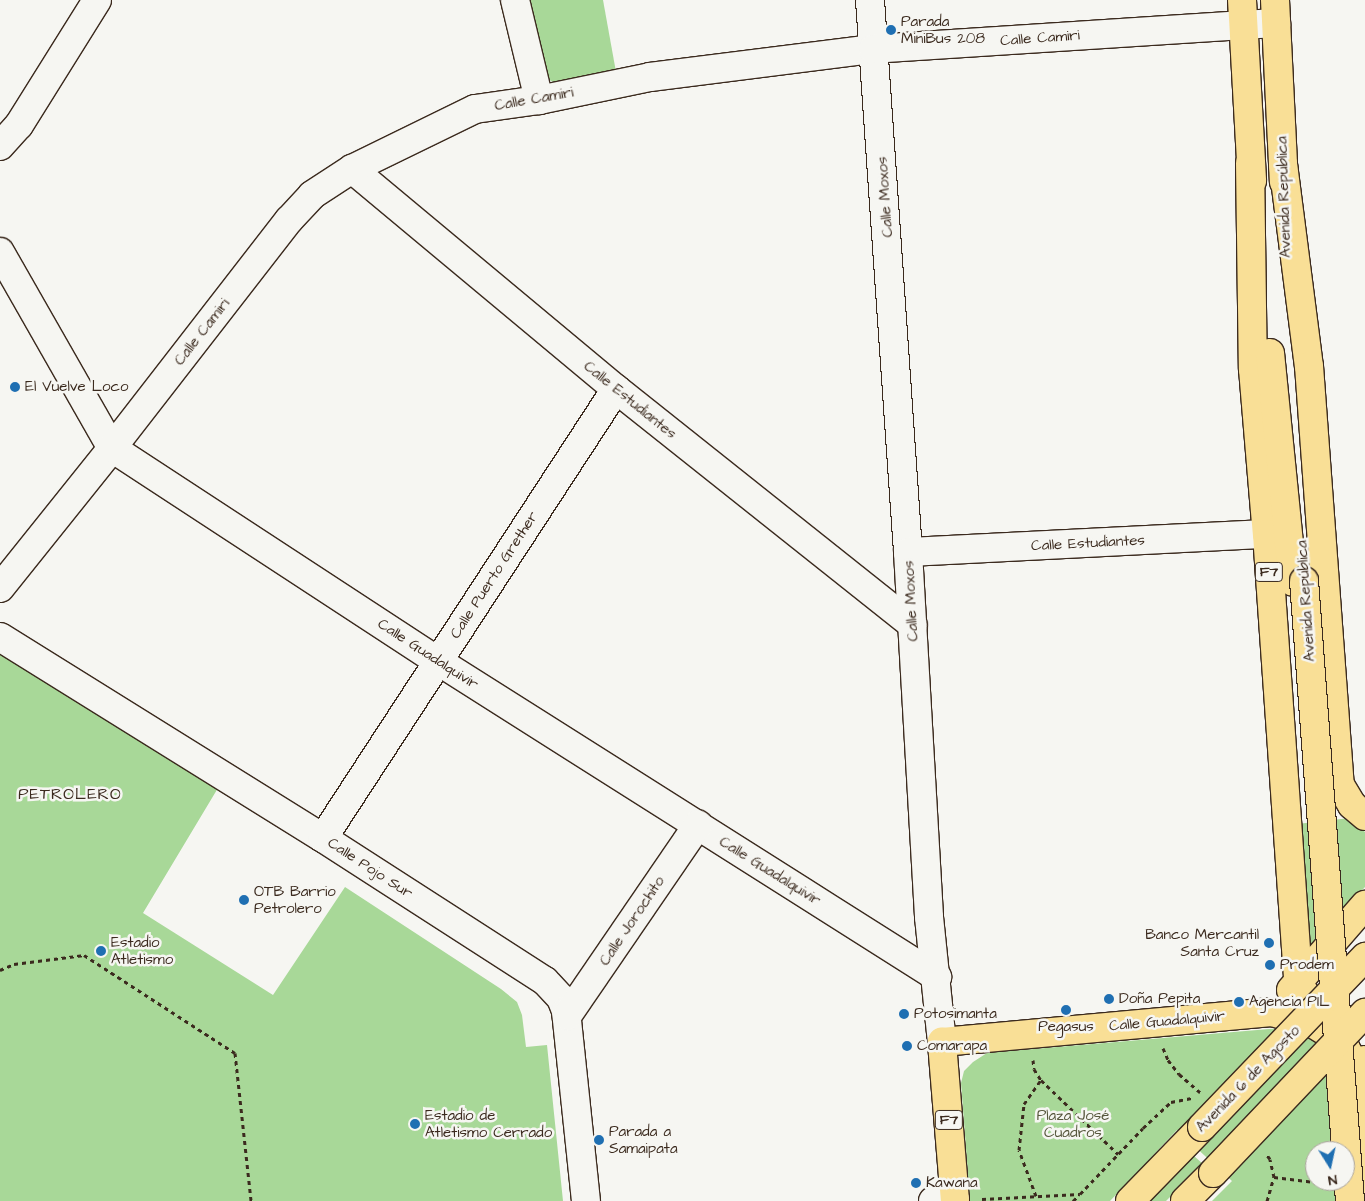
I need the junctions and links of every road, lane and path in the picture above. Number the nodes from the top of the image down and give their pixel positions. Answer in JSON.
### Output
{"nodes":[{"id":1,"x":97,"y":0,"type":"edge"},
{"id":2,"x":515,"y":0,"type":"edge"},
{"id":3,"x":870,"y":0,"type":"edge"},
{"id":4,"x":1243,"y":12,"type":"edge"},
{"id":5,"x":1276,"y":12,"type":"edge"},
{"id":6,"x":873,"y":49,"type":"junction"},
{"id":7,"x":539,"y":100,"type":"junction"},
{"id":8,"x":0,"y":146,"type":"edge"},
{"id":9,"x":1250,"y":163,"type":"junction"},
{"id":10,"x":1284,"y":164,"type":"junction"},
{"id":11,"x":352,"y":169,"type":"junction"},
{"id":12,"x":0,"y":252,"type":"edge"},
{"id":13,"x":616,"y":388,"type":"junction"},
{"id":14,"x":112,"y":448,"type":"junction"},
{"id":15,"x":1267,"y":534,"type":"junction"},
{"id":16,"x":908,"y":552,"type":"junction"},
{"id":17,"x":1298,"y":581,"type":"junction"},
{"id":18,"x":0,"y":588,"type":"edge"},
{"id":19,"x":913,"y":626,"type":"junction"},
{"id":20,"x":0,"y":637,"type":"edge"},
{"id":21,"x":438,"y":661,"type":"junction"},
{"id":22,"x":1365,"y":816,"type":"edge"},
{"id":23,"x":698,"y":825,"type":"junction"},
{"id":24,"x":323,"y":838,"type":"junction"},
{"id":25,"x":1365,"y":905,"type":"edge"},
{"id":26,"x":1354,"y":928,"type":"edge"},
{"id":27,"x":1365,"y":957,"type":"edge"},
{"id":28,"x":0,"y":970,"type":"edge"},
{"id":29,"x":937,"y":977,"type":"junction"},
{"id":30,"x":1298,"y":982,"type":"junction"},
{"id":31,"x":1272,"y":1012,"type":"junction"},
{"id":32,"x":1365,"y":1013,"type":"edge"},
{"id":33,"x":567,"y":1016,"type":"junction"},
{"id":34,"x":1365,"y":1021,"type":"edge"},
{"id":35,"x":942,"y":1042,"type":"junction"},
{"id":36,"x":1162,"y":1045,"type":"dead end"},
{"id":37,"x":1032,"y":1057,"type":"dead end"},
{"id":38,"x":1364,"y":1072,"type":"edge"},
{"id":39,"x":1041,"y":1080,"type":"junction"},
{"id":40,"x":1207,"y":1098,"type":"dead end"},
{"id":41,"x":1334,"y":1141,"type":"edge"},
{"id":42,"x":1118,"y":1154,"type":"dead end"},
{"id":43,"x":1274,"y":1178,"type":"dead end"},
{"id":44,"x":1305,"y":1183,"type":"edge"},
{"id":45,"x":1080,"y":1194,"type":"dead end"},
{"id":46,"x":1036,"y":1196,"type":"dead end"},
{"id":47,"x":948,"y":1200,"type":"edge"},
{"id":48,"x":251,"y":1201,"type":"edge"},
{"id":49,"x":586,"y":1201,"type":"edge"},
{"id":50,"x":1073,"y":1201,"type":"edge"},
{"id":51,"x":1130,"y":1201,"type":"edge"},
{"id":52,"x":1185,"y":1201,"type":"edge"},
{"id":53,"x":1350,"y":1201,"type":"edge"},
{"id":54,"x":1364,"y":1201,"type":"edge"}],
"edges":[{"from":1,"to":8,"type":"street"},
{"from":2,"to":7,"type":"street"},
{"from":3,"to":6,"type":"street","name":"Calle Moxos"},
{"from":4,"to":5,"type":"street","name":"Calle Camiri"},
{"from":4,"to":6,"type":"street","name":"Calle Camiri"},
{"from":4,"to":9,"type":"main road","name":"Avenida República","number":"F7"},
{"from":5,"to":10,"type":"main road","name":"Avenida República"},
{"from":6,"to":7,"type":"street","name":"Calle Camiri"},
{"from":6,"to":16,"type":"street","name":"Calle Moxos"},
{"from":7,"to":11,"type":"street","name":"Calle Camiri"},
{"from":9,"to":15,"type":"main road","number":"F7"},
{"from":9,"to":17,"type":"main road","name":"Avenida República"},
{"from":10,"to":17,"type":"main road","name":"Avenida República"},
{"from":10,"to":22,"type":"main road"},
{"from":11,"to":13,"type":"street","name":"Calle Estudiantes"},
{"from":11,"to":14,"type":"street","name":"Calle Camiri"},
{"from":12,"to":14,"type":"street","name":"Calle Guadalquivir"},
{"from":13,"to":19,"type":"street","name":"Calle Estudiantes"},
{"from":13,"to":21,"type":"street","name":"Calle Puerto Grether"},
{"from":14,"to":18,"type":"street","name":"Calle Camiri"},
{"from":14,"to":21,"type":"street","name":"Calle Guadalquivir"},
{"from":15,"to":16,"type":"street","name":"Calle Estudiantes"},
{"from":15,"to":30,"type":"main road","number":"F7"},
{"from":16,"to":19,"type":"street","name":"Calle Moxos"},
{"from":17,"to":41,"type":"main road","name":"Avenida República","bridge":true},
{"from":17,"to":53,"type":"main road","name":"Avenida República","bridge":true},
{"from":19,"to":29,"type":"street","name":"Calle Moxos"},
{"from":20,"to":24,"type":"street","name":"Calle Pojo Sur"},
{"from":21,"to":23,"type":"street","name":"Calle Guadalquivir"},
{"from":21,"to":24,"type":"street","name":"Calle Puerto Grether"},
{"from":23,"to":29,"type":"street","name":"Calle Guadalquivir"},
{"from":23,"to":33,"type":"street","name":"Calle Jorochito"},
{"from":24,"to":33,"type":"street","name":"Calle Pojo Sur"},
{"from":25,"to":26,"type":"main road","name":"Avenida 6 de Agosto"},
{"from":26,"to":30,"type":"main road","name":"Avenida 6 de Agosto"},
{"from":27,"to":51,"type":"main road","name":"Avenida 6 de Agosto","bridge":true},
{"from":28,"to":48,"type":"path"},
{"from":29,"to":35,"type":"street","name":"Calle Moxos"},
{"from":30,"to":31,"type":"main road","name":"Avenida 6 de Agosto"},
{"from":30,"to":34,"type":"main road"},
{"from":31,"to":35,"type":"main road","name":"Calle Guadalquivir"},
{"from":31,"to":38,"type":"main road"},
{"from":32,"to":52,"type":"main road","bridge":true},
{"from":33,"to":49,"type":"street","name":"Calle Pojo Sur"},
{"from":35,"to":47,"type":"main road","name":"Calle Moxos","number":"F7"},
{"from":36,"to":40,"type":"path"},
{"from":37,"to":39,"type":"path"},
{"from":38,"to":54,"type":"main road"},
{"from":39,"to":42,"type":"path"},
{"from":39,"to":46,"type":"path"},
{"from":43,"to":44,"type":"path"},
{"from":45,"to":50,"type":"path"}]}
